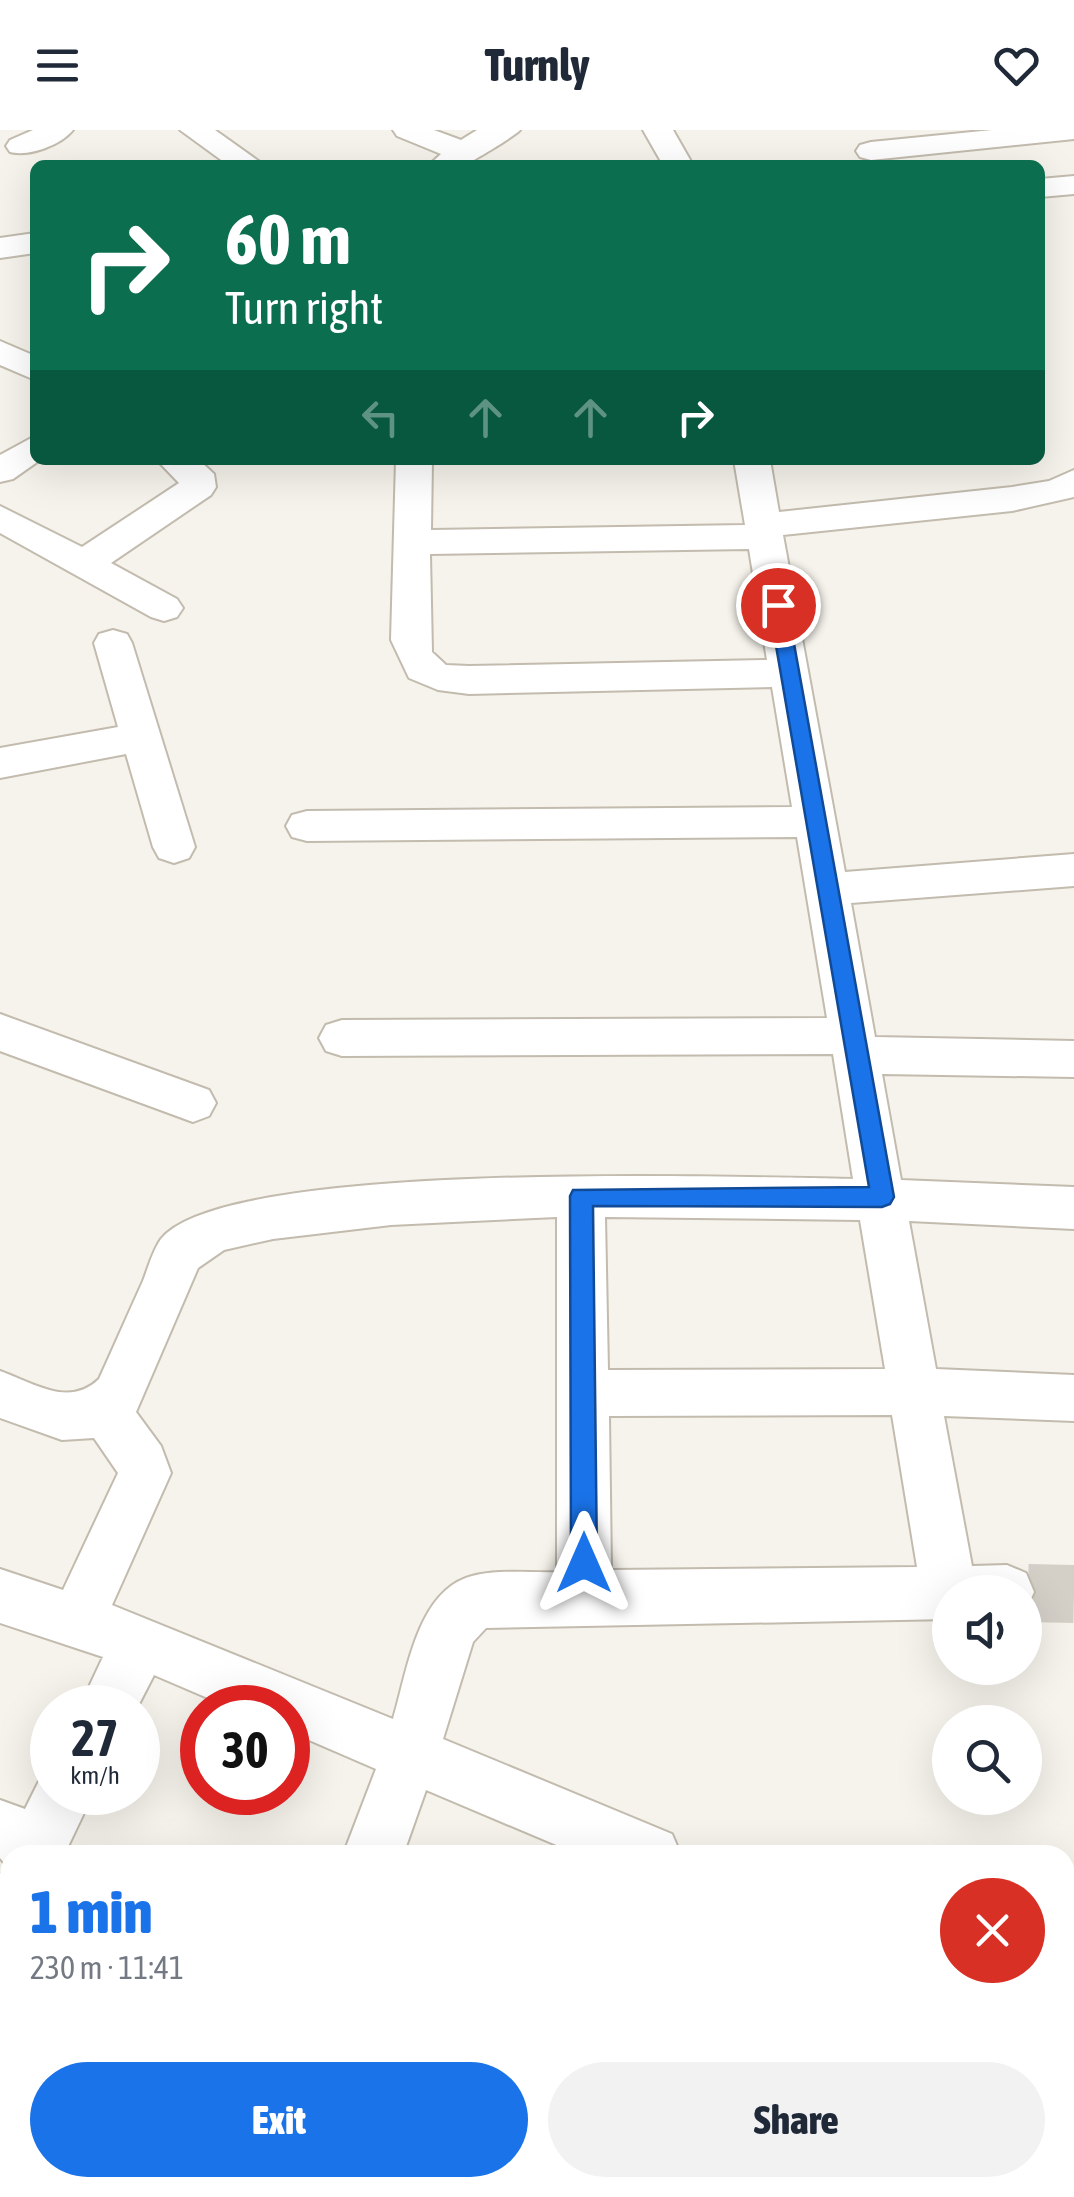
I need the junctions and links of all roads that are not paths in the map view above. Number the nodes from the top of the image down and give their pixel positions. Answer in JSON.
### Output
{"nodes":[{"id":1,"x":58,"y":130,"type":"edge"},
{"id":2,"x":408,"y":130,"type":"edge"},
{"id":3,"x":505,"y":130,"type":"edge"},
{"id":4,"x":658,"y":130,"type":"edge"},
{"id":5,"x":1072,"y":130,"type":"edge"},
{"id":6,"x":199,"y":131,"type":"edge"},
{"id":7,"x":22,"y":146,"type":"dead end"},
{"id":8,"x":870,"y":149,"type":"edge"},
{"id":9,"x":455,"y":159,"type":"edge"},
{"id":10,"x":241,"y":160,"type":"edge"},
{"id":11,"x":675,"y":160,"type":"edge"},
{"id":12,"x":1074,"y":185,"type":"edge"},
{"id":13,"x":1045,"y":188,"type":"edge"},
{"id":14,"x":30,"y":244,"type":"edge"},
{"id":15,"x":0,"y":248,"type":"edge"},
{"id":16,"x":0,"y":351,"type":"edge"},
{"id":17,"x":30,"y":367,"type":"edge"},
{"id":18,"x":30,"y":450,"type":"edge"},
{"id":19,"x":182,"y":465,"type":"edge"},
{"id":20,"x":414,"y":465,"type":"edge"},
{"id":21,"x":753,"y":465,"type":"edge"},
{"id":22,"x":996,"y":465,"type":"edge"},
{"id":23,"x":0,"y":471,"type":"edge"},
{"id":24,"x":1074,"y":481,"type":"edge"},
{"id":25,"x":1012,"y":499,"type":"junction"},
{"id":26,"x":0,"y":518,"type":"edge"},
{"id":27,"x":765,"y":531,"type":"junction"},
{"id":28,"x":412,"y":542,"type":"junction"},
{"id":29,"x":83,"y":564,"type":"junction"},
{"id":30,"x":164,"y":608,"type":"dead end"},
{"id":31,"x":112,"y":643,"type":"dead end"},
{"id":32,"x":790,"y":673,"type":"junction"},
{"id":33,"x":141,"y":737,"type":"junction"},
{"id":34,"x":0,"y":763,"type":"edge"},
{"id":35,"x":816,"y":822,"type":"junction"},
{"id":36,"x":308,"y":826,"type":"dead end"},
{"id":37,"x":174,"y":847,"type":"dead end"},
{"id":38,"x":1074,"y":870,"type":"edge"},
{"id":39,"x":828,"y":890,"type":"junction"},
{"id":40,"x":0,"y":1032,"type":"edge"},
{"id":41,"x":342,"y":1038,"type":"dead end"},
{"id":42,"x":855,"y":1046,"type":"junction"},
{"id":43,"x":1074,"y":1059,"type":"edge"},
{"id":44,"x":192,"y":1103,"type":"dead end"},
{"id":45,"x":581,"y":1196,"type":"junction"},
{"id":46,"x":882,"y":1197,"type":"junction"},
{"id":47,"x":1074,"y":1208,"type":"edge"},
{"id":48,"x":916,"y":1392,"type":"junction"},
{"id":49,"x":583,"y":1393,"type":"junction"},
{"id":50,"x":0,"y":1394,"type":"edge"},
{"id":51,"x":1074,"y":1398,"type":"edge"},
{"id":52,"x":106,"y":1411,"type":"junction"},
{"id":53,"x":947,"y":1575,"type":"edge"},
{"id":54,"x":932,"y":1592,"type":"edge"},
{"id":55,"x":0,"y":1596,"type":"edge"},
{"id":56,"x":584,"y":1597,"type":"junction"},
{"id":57,"x":78,"y":1621,"type":"junction"},
{"id":58,"x":140,"y":1642,"type":"junction"},
{"id":59,"x":119,"y":1685,"type":"edge"},
{"id":60,"x":410,"y":1754,"type":"junction"},
{"id":61,"x":46,"y":1815,"type":"edge"},
{"id":62,"x":24,"y":1843,"type":"edge"},
{"id":63,"x":376,"y":1845,"type":"edge"},
{"id":64,"x":627,"y":1845,"type":"edge"}],
"edges":[{"from":1,"to":7,"type":"street"},
{"from":2,"to":9,"type":"street"},
{"from":3,"to":9,"type":"street"},
{"from":4,"to":11,"type":"street"},
{"from":5,"to":8,"type":"street"},
{"from":6,"to":10,"type":"street"},
{"from":12,"to":13,"type":"street"},
{"from":14,"to":15,"type":"street"},
{"from":16,"to":17,"type":"street"},
{"from":18,"to":23,"type":"street"},
{"from":19,"to":29,"type":"street"},
{"from":20,"to":28,"type":"street"},
{"from":21,"to":27,"type":"street"},
{"from":22,"to":25,"type":"street"},
{"from":24,"to":25,"type":"street"},
{"from":25,"to":27,"type":"street"},
{"from":26,"to":29,"type":"street"},
{"from":27,"to":28,"type":"street"},
{"from":27,"to":32,"type":"street"},
{"from":28,"to":32,"type":"street"},
{"from":29,"to":30,"type":"street"},
{"from":31,"to":33,"type":"street"},
{"from":32,"to":35,"type":"street"},
{"from":33,"to":34,"type":"street"},
{"from":33,"to":37,"type":"street"},
{"from":35,"to":36,"type":"street"},
{"from":35,"to":39,"type":"street"},
{"from":38,"to":39,"type":"street"},
{"from":39,"to":42,"type":"street"},
{"from":40,"to":44,"type":"street"},
{"from":41,"to":42,"type":"street"},
{"from":42,"to":43,"type":"street"},
{"from":42,"to":46,"type":"street"},
{"from":45,"to":46,"type":"street"},
{"from":45,"to":49,"type":"street"},
{"from":45,"to":52,"type":"street"},
{"from":46,"to":47,"type":"street"},
{"from":46,"to":48,"type":"street"},
{"from":48,"to":49,"type":"street"},
{"from":48,"to":51,"type":"street"},
{"from":48,"to":53,"type":"street"},
{"from":49,"to":56,"type":"street"},
{"from":50,"to":52,"type":"street"},
{"from":52,"to":57,"type":"street"},
{"from":54,"to":56,"type":"street"},
{"from":55,"to":57,"type":"street"},
{"from":56,"to":60,"type":"street"},
{"from":57,"to":58,"type":"street"},
{"from":58,"to":59,"type":"street"},
{"from":58,"to":60,"type":"street"},
{"from":60,"to":63,"type":"street"},
{"from":60,"to":64,"type":"street"},
{"from":61,"to":62,"type":"street"}]}
